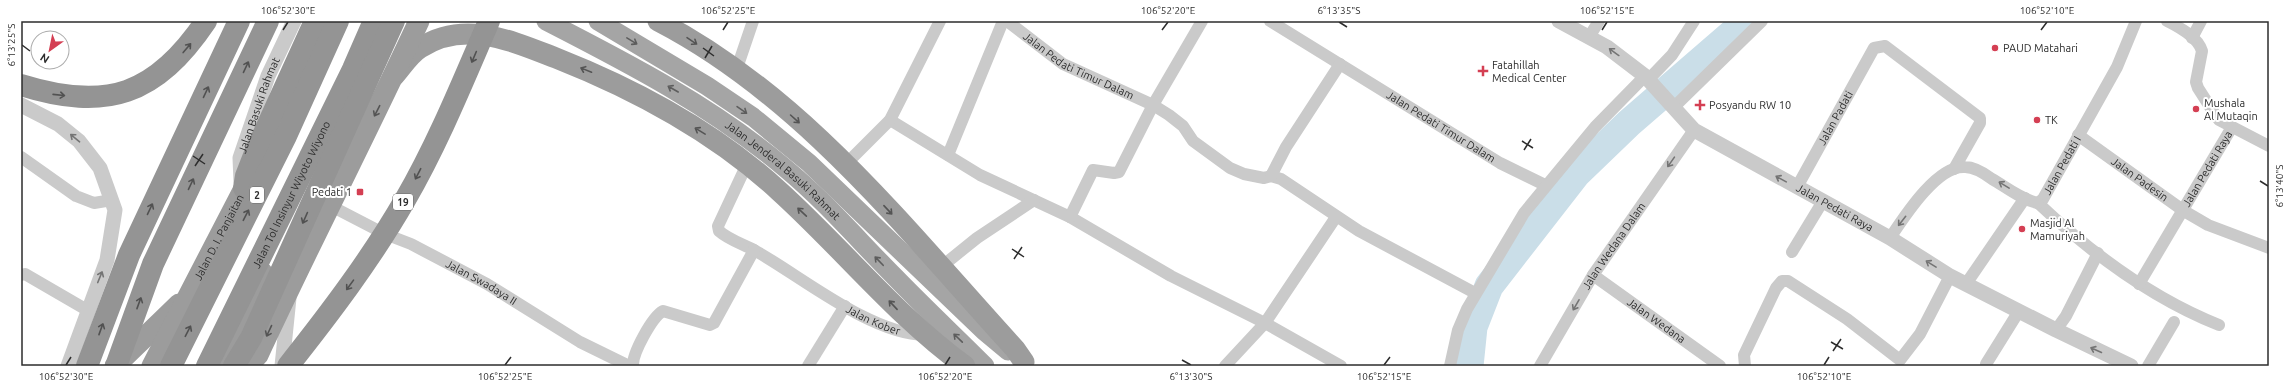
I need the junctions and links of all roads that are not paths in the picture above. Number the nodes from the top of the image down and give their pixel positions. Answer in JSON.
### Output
{"nodes":[{"id":1,"x":206,"y":21,"type":"edge"},
{"id":2,"x":239,"y":21,"type":"edge"},
{"id":3,"x":268,"y":21,"type":"edge"},
{"id":4,"x":294,"y":21,"type":"edge"},
{"id":5,"x":315,"y":21,"type":"edge"},
{"id":6,"x":326,"y":21,"type":"edge"},
{"id":7,"x":338,"y":21,"type":"edge"},
{"id":8,"x":374,"y":21,"type":"edge"},
{"id":9,"x":385,"y":21,"type":"edge"},
{"id":10,"x":394,"y":21,"type":"edge"},
{"id":11,"x":419,"y":21,"type":"edge"},
{"id":12,"x":489,"y":21,"type":"edge"},
{"id":13,"x":546,"y":21,"type":"edge"},
{"id":14,"x":598,"y":21,"type":"edge"},
{"id":15,"x":658,"y":21,"type":"edge"},
{"id":16,"x":753,"y":21,"type":"edge"},
{"id":17,"x":940,"y":21,"type":"edge"},
{"id":18,"x":1003,"y":21,"type":"edge"},
{"id":19,"x":1007,"y":21,"type":"edge"},
{"id":20,"x":1202,"y":21,"type":"edge"},
{"id":21,"x":1270,"y":21,"type":"edge"},
{"id":22,"x":1559,"y":21,"type":"edge"},
{"id":23,"x":1599,"y":21,"type":"edge"},
{"id":24,"x":1694,"y":21,"type":"edge"},
{"id":25,"x":1762,"y":21,"type":"edge"},
{"id":26,"x":2136,"y":21,"type":"edge"},
{"id":27,"x":2167,"y":21,"type":"edge"},
{"id":28,"x":2201,"y":21,"type":"edge"},
{"id":29,"x":1589,"y":37,"type":"junction"},
{"id":30,"x":2192,"y":38,"type":"junction"},
{"id":31,"x":1340,"y":64,"type":"junction"},
{"id":32,"x":736,"y":71,"type":"junction"},
{"id":33,"x":394,"y":76,"type":"junction"},
{"id":34,"x":1649,"y":79,"type":"junction"},
{"id":35,"x":21,"y":85,"type":"edge"},
{"id":36,"x":21,"y":105,"type":"edge"},
{"id":37,"x":1153,"y":105,"type":"junction"},
{"id":38,"x":1673,"y":107,"type":"junction"},
{"id":39,"x":890,"y":120,"type":"junction"},
{"id":40,"x":2232,"y":127,"type":"junction"},
{"id":41,"x":1694,"y":130,"type":"junction"},
{"id":42,"x":2078,"y":135,"type":"junction"},
{"id":43,"x":2269,"y":146,"type":"edge"},
{"id":44,"x":948,"y":155,"type":"junction"},
{"id":45,"x":21,"y":158,"type":"edge"},
{"id":46,"x":748,"y":164,"type":"junction"},
{"id":47,"x":846,"y":164,"type":"junction"},
{"id":48,"x":1954,"y":169,"type":"junction"},
{"id":49,"x":1271,"y":176,"type":"junction"},
{"id":50,"x":1545,"y":185,"type":"junction"},
{"id":51,"x":1797,"y":188,"type":"junction"},
{"id":52,"x":243,"y":190,"type":"junction"},
{"id":53,"x":2025,"y":198,"type":"junction"},
{"id":54,"x":112,"y":200,"type":"junction"},
{"id":55,"x":1034,"y":200,"type":"junction"},
{"id":56,"x":1823,"y":201,"type":"junction"},
{"id":57,"x":2038,"y":203,"type":"junction"},
{"id":58,"x":329,"y":204,"type":"junction"},
{"id":59,"x":2184,"y":211,"type":"junction"},
{"id":60,"x":1070,"y":216,"type":"junction"},
{"id":61,"x":1336,"y":217,"type":"junction"},
{"id":62,"x":1890,"y":238,"type":"junction"},
{"id":63,"x":2269,"y":248,"type":"edge"},
{"id":64,"x":754,"y":250,"type":"junction"},
{"id":65,"x":1792,"y":252,"type":"dead end"},
{"id":66,"x":2098,"y":253,"type":"junction"},
{"id":67,"x":941,"y":267,"type":"junction"},
{"id":68,"x":21,"y":274,"type":"edge"},
{"id":69,"x":1593,"y":275,"type":"junction"},
{"id":70,"x":1950,"y":276,"type":"junction"},
{"id":71,"x":291,"y":283,"type":"junction"},
{"id":72,"x":1966,"y":284,"type":"junction"},
{"id":73,"x":2139,"y":284,"type":"junction"},
{"id":74,"x":192,"y":291,"type":"junction"},
{"id":75,"x":1475,"y":293,"type":"junction"},
{"id":76,"x":845,"y":306,"type":"junction"},
{"id":77,"x":87,"y":310,"type":"junction"},
{"id":78,"x":2019,"y":311,"type":"junction"},
{"id":79,"x":2174,"y":322,"type":"dead end"},
{"id":80,"x":1265,"y":323,"type":"junction"},
{"id":81,"x":2219,"y":324,"type":"dead end"},
{"id":82,"x":2056,"y":330,"type":"junction"},
{"id":83,"x":925,"y":335,"type":"junction"},
{"id":84,"x":1898,"y":363,"type":"edge"},
{"id":85,"x":1027,"y":364,"type":"edge"},
{"id":86,"x":1986,"y":364,"type":"dead end"},
{"id":87,"x":68,"y":366,"type":"edge"},
{"id":88,"x":87,"y":366,"type":"edge"},
{"id":89,"x":115,"y":366,"type":"edge"},
{"id":90,"x":152,"y":366,"type":"edge"},
{"id":91,"x":171,"y":366,"type":"edge"},
{"id":92,"x":206,"y":366,"type":"edge"},
{"id":93,"x":227,"y":366,"type":"edge"},
{"id":94,"x":234,"y":366,"type":"edge"},
{"id":95,"x":248,"y":366,"type":"edge"},
{"id":96,"x":282,"y":366,"type":"edge"},
{"id":97,"x":288,"y":366,"type":"edge"},
{"id":98,"x":629,"y":366,"type":"edge"},
{"id":99,"x":633,"y":366,"type":"edge"},
{"id":100,"x":808,"y":366,"type":"edge"},
{"id":101,"x":965,"y":366,"type":"edge"},
{"id":102,"x":985,"y":366,"type":"edge"},
{"id":103,"x":1225,"y":366,"type":"edge"},
{"id":104,"x":1341,"y":366,"type":"edge"},
{"id":105,"x":1450,"y":366,"type":"edge"},
{"id":106,"x":1540,"y":366,"type":"edge"},
{"id":107,"x":1720,"y":366,"type":"edge"},
{"id":108,"x":1744,"y":366,"type":"edge"},
{"id":109,"x":2131,"y":366,"type":"edge"},
{"id":110,"x":2148,"y":366,"type":"edge"}],
"edges":[{"from":35,"to":1,"type":"highway","one_way":true},
{"from":88,"to":2,"type":"highway","one_way":true},
{"from":89,"to":3,"type":"highway","one_way":true,"bridge":true},
{"from":4,"to":52,"type":"street","name":"Jalan Basuki Rahmat"},
{"from":5,"to":52,"type":"highway"},
{"from":6,"to":52,"type":"highway","name":"Jalan D. I. Panjaitan"},
{"from":91,"to":7,"type":"highway","number":"2","one_way":true},
{"from":8,"to":92,"type":"highway","name":"Jalan Tol Insinyur Wiyoto Wiyono"},
{"from":9,"to":93,"type":"highway"},
{"from":10,"to":94,"type":"highway","one_way":true},
{"from":11,"to":33,"type":"highway"},
{"from":12,"to":97,"type":"highway","number":"19","one_way":true,"bridge":true},
{"from":102,"to":13,"type":"main road","name":"Jalan Jenderal Basuki Rahmat","one_way":true},
{"from":14,"to":85,"type":"main road","name":"Jalan Jenderal Basuki Rahmat","one_way":true},
{"from":15,"to":32,"type":"highway","one_way":true},
{"from":16,"to":32,"type":"street"},
{"from":17,"to":39,"type":"street"},
{"from":18,"to":44,"type":"street"},
{"from":19,"to":37,"type":"street","name":"Jalan Pedati Timur Dalam"},
{"from":20,"to":37,"type":"street"},
{"from":21,"to":31,"type":"street","name":"Jalan Pedati Timur Dalam"},
{"from":22,"to":29,"type":"street","name":"Jalan Pedati Raya"},
{"from":23,"to":29,"type":"street"},
{"from":24,"to":34,"type":"street"},
{"from":25,"to":38,"type":"street"},
{"from":26,"to":42,"type":"street","name":"Jalan Pedati I"},
{"from":27,"to":30,"type":"street"},
{"from":28,"to":30,"type":"street"},
{"from":34,"to":29,"type":"street","name":"Jalan Pedati Raya","one_way":true},
{"from":30,"to":40,"type":"street"},
{"from":31,"to":49,"type":"street"},
{"from":31,"to":50,"type":"street","name":"Jalan Pedati Timur Dalam"},
{"from":32,"to":47,"type":"highway","one_way":true},
{"from":46,"to":33,"type":"highway","one_way":true},
{"from":33,"to":58,"type":"highway","one_way":true},
{"from":34,"to":38,"type":"street","name":"Jalan Pedati Raya"},
{"from":34,"to":50,"type":"street"},
{"from":54,"to":36,"type":"street","one_way":true},
{"from":37,"to":49,"type":"street","name":"Jalan Pedati Timur Dalam"},
{"from":37,"to":60,"type":"street"},
{"from":38,"to":41,"type":"street","name":"Jalan Pedati Raya"},
{"from":39,"to":44,"type":"street"},
{"from":39,"to":47,"type":"street"},
{"from":40,"to":43,"type":"street"},
{"from":40,"to":59,"type":"street","name":"Jalan Pedati Raya"},
{"from":51,"to":41,"type":"street","name":"Jalan Pedati Raya","one_way":true},
{"from":41,"to":69,"type":"street","name":"Jalan Wedana Dalam","one_way":true},
{"from":42,"to":57,"type":"street","name":"Jalan Pedati I"},
{"from":42,"to":59,"type":"street","name":"Jalan Padesin"},
{"from":44,"to":55,"type":"street"},
{"from":45,"to":54,"type":"street"},
{"from":46,"to":64,"type":"street"},
{"from":83,"to":46,"type":"highway","one_way":true},
{"from":47,"to":67,"type":"highway","one_way":true},
{"from":48,"to":51,"type":"street","name":"Jalan Padati"},
{"from":53,"to":48,"type":"street","name":"Jalan Pedati I","one_way":true},
{"from":48,"to":62,"type":"street","name":"Jalan Pedati I","one_way":true},
{"from":49,"to":61,"type":"street","name":"Jalan Pedati Timur Dalam"},
{"from":50,"to":75,"type":"street"},
{"from":51,"to":56,"type":"street","name":"Jalan Pedati Raya"},
{"from":52,"to":74,"type":"highway","name":"Jalan D. I. Panjaitan"},
{"from":53,"to":57,"type":"street","name":"Jalan Pedati I"},
{"from":53,"to":72,"type":"street"},
{"from":77,"to":54,"type":"street","one_way":true},
{"from":55,"to":60,"type":"street"},
{"from":55,"to":67,"type":"street"},
{"from":56,"to":62,"type":"street","name":"Jalan Pedati Raya"},
{"from":56,"to":65,"type":"street"},
{"from":57,"to":66,"type":"street"},
{"from":58,"to":71,"type":"highway"},
{"from":58,"to":98,"type":"street","name":"Jalan Swadaya II"},
{"from":59,"to":63,"type":"street","name":"Jalan Padesin"},
{"from":59,"to":73,"type":"street","name":"Jalan Pedati Raya"},
{"from":60,"to":80,"type":"street"},
{"from":61,"to":75,"type":"street","name":"Jalan Pedati Timur Dalam"},
{"from":61,"to":80,"type":"street"},
{"from":70,"to":62,"type":"street","name":"Jalan Pedati Raya","one_way":true},
{"from":64,"to":76,"type":"street"},
{"from":64,"to":99,"type":"street"},
{"from":66,"to":73,"type":"street"},
{"from":66,"to":82,"type":"street"},
{"from":67,"to":85,"type":"highway"},
{"from":68,"to":77,"type":"street"},
{"from":69,"to":106,"type":"street","name":"Jalan Wedana Dalam","one_way":true},
{"from":69,"to":107,"type":"street","name":"Jalan Wedana"},
{"from":70,"to":72,"type":"street","name":"Jalan Pedati Raya"},
{"from":70,"to":84,"type":"street"},
{"from":71,"to":95,"type":"highway","one_way":true},
{"from":71,"to":96,"type":"street"},
{"from":72,"to":78,"type":"street","name":"Jalan Pedati Raya"},
{"from":73,"to":81,"type":"street"},
{"from":74,"to":89,"type":"highway"},
{"from":74,"to":90,"type":"highway","name":"Jalan D. I. Panjaitan"},
{"from":75,"to":105,"type":"street"},
{"from":76,"to":83,"type":"street","name":"Jalan Kober"},
{"from":76,"to":100,"type":"street","name":"Jalan Kober"},
{"from":77,"to":87,"type":"street"},
{"from":78,"to":82,"type":"street","name":"Jalan Pedati Raya"},
{"from":78,"to":86,"type":"street"},
{"from":79,"to":110,"type":"street"},
{"from":80,"to":103,"type":"street"},
{"from":80,"to":104,"type":"street"},
{"from":109,"to":82,"type":"street","name":"Jalan Pedati Raya","one_way":true},
{"from":83,"to":101,"type":"highway"},
{"from":84,"to":108,"type":"street"}]}
